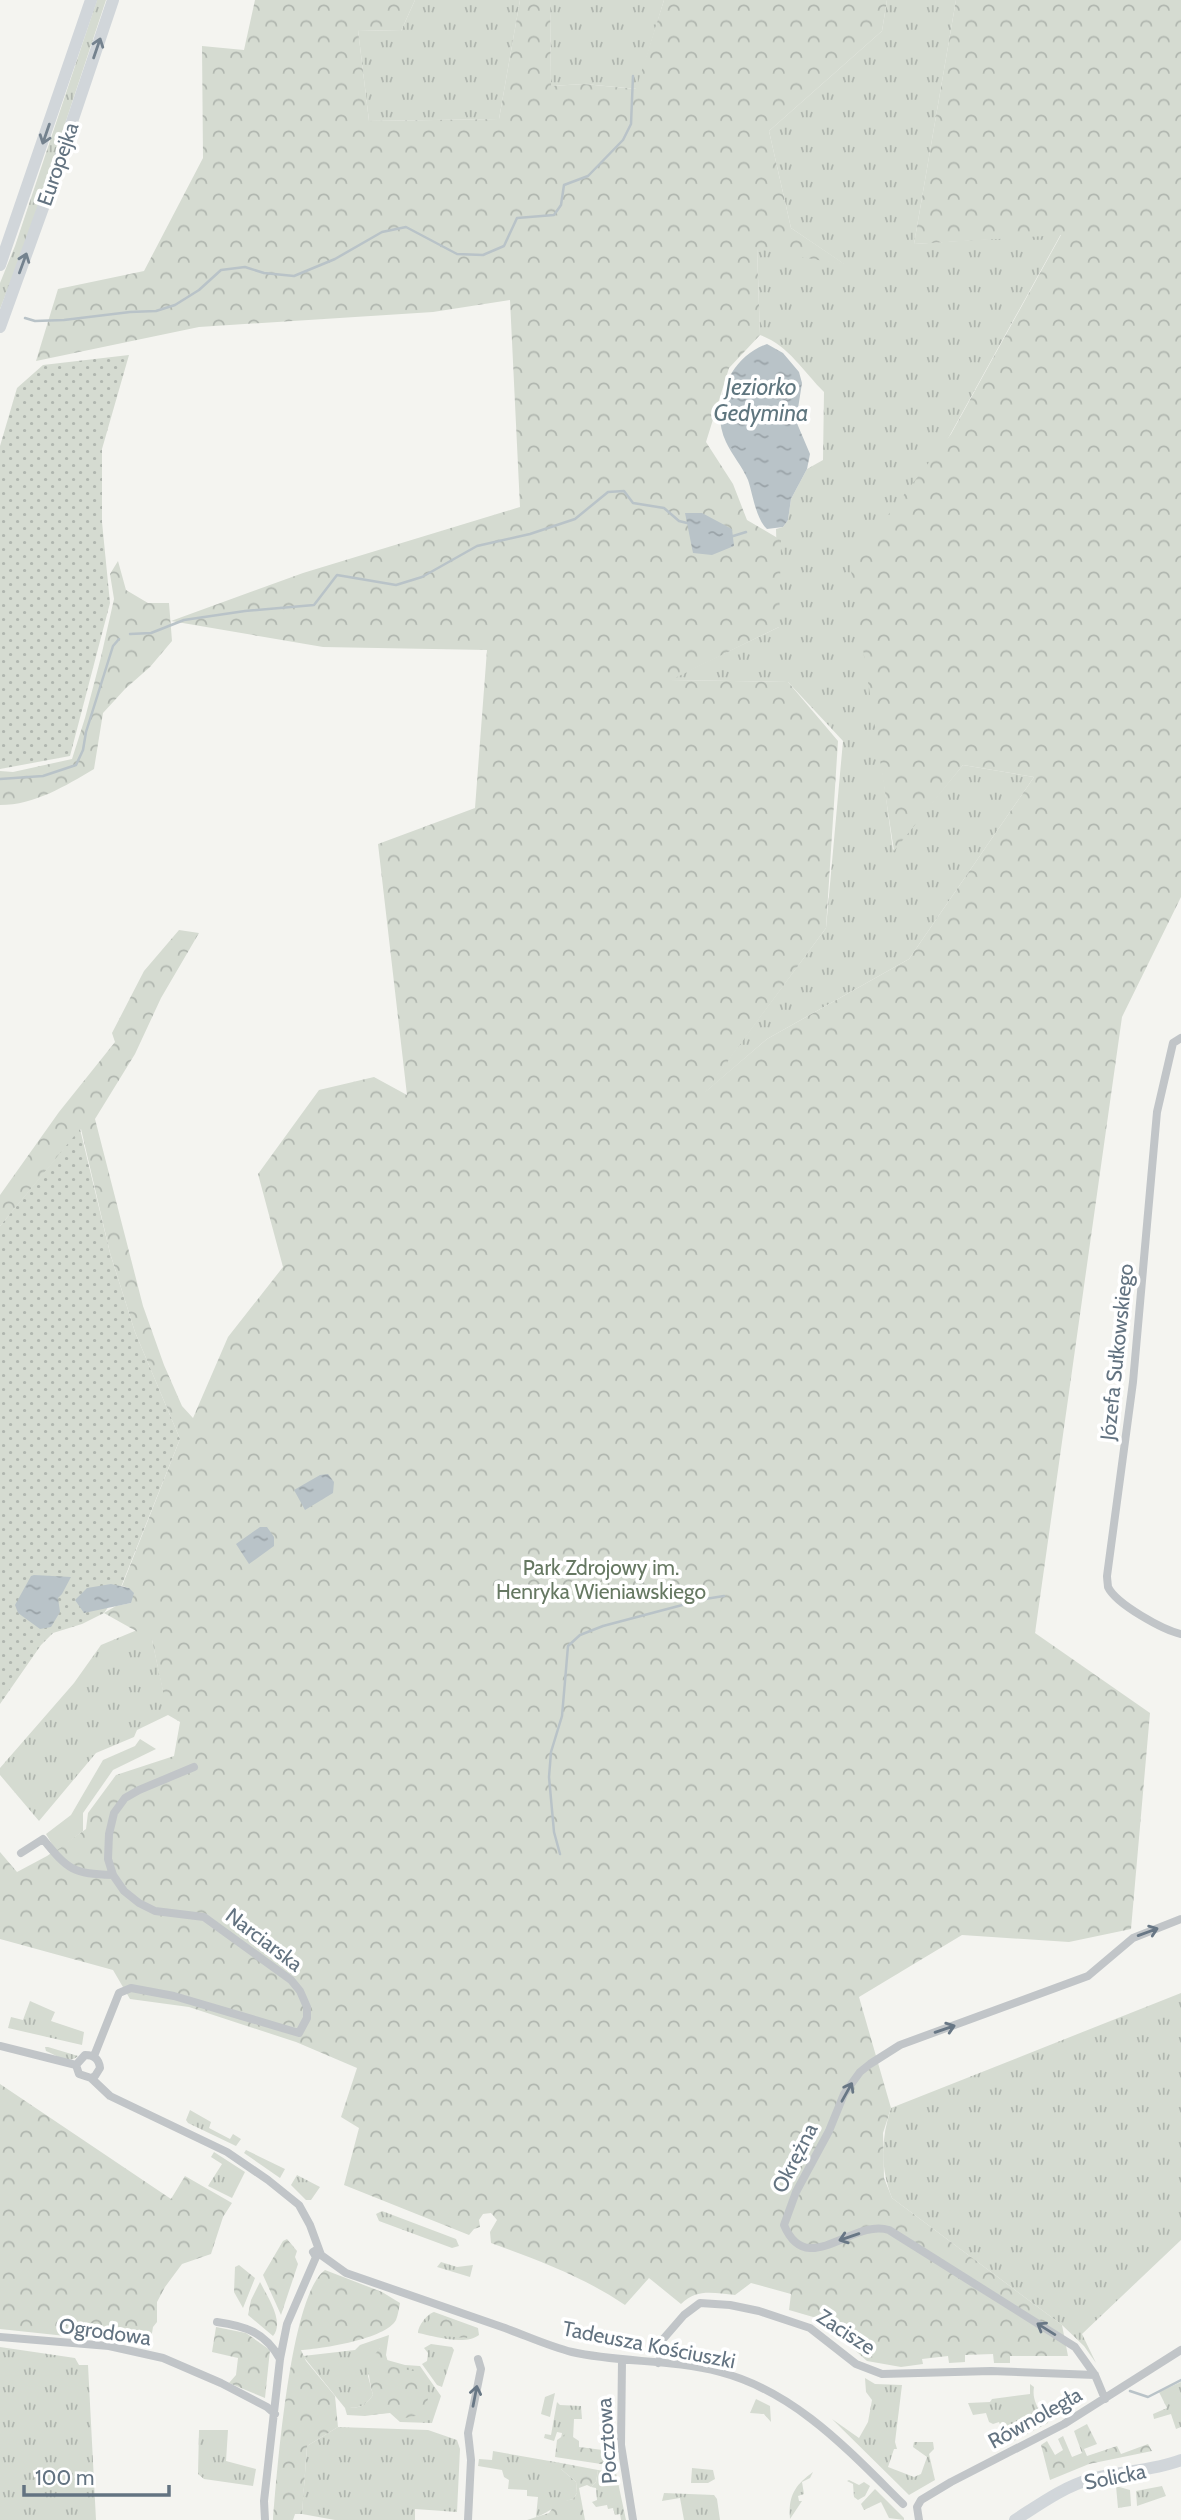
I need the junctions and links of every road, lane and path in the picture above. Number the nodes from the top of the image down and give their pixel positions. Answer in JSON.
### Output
{"nodes":[{"id":1,"x":91,"y":0,"type":"edge"},
{"id":2,"x":113,"y":0,"type":"edge"},
{"id":3,"x":0,"y":265,"type":"edge"},
{"id":4,"x":0,"y":327,"type":"edge"},
{"id":5,"x":1181,"y":1038,"type":"edge"},
{"id":6,"x":1181,"y":1634,"type":"edge"},
{"id":7,"x":194,"y":1766,"type":"dead end"},
{"id":8,"x":21,"y":1853,"type":"dead end"},
{"id":9,"x":113,"y":1874,"type":"junction"},
{"id":10,"x":1181,"y":1919,"type":"edge"},
{"id":11,"x":0,"y":2046,"type":"edge"},
{"id":12,"x":94,"y":2056,"type":"junction"},
{"id":13,"x":76,"y":2066,"type":"junction"},
{"id":14,"x":91,"y":2078,"type":"junction"},
{"id":15,"x":318,"y":2254,"type":"junction"},
{"id":16,"x":217,"y":2322,"type":"dead end"},
{"id":17,"x":0,"y":2337,"type":"edge"},
{"id":18,"x":1181,"y":2350,"type":"edge"},
{"id":19,"x":280,"y":2359,"type":"junction"},
{"id":20,"x":478,"y":2359,"type":"dead end"},
{"id":21,"x":622,"y":2360,"type":"junction"},
{"id":22,"x":658,"y":2363,"type":"junction"},
{"id":23,"x":1095,"y":2375,"type":"junction"},
{"id":24,"x":1105,"y":2399,"type":"junction"},
{"id":25,"x":275,"y":2414,"type":"junction"},
{"id":26,"x":1181,"y":2460,"type":"edge"},
{"id":27,"x":903,"y":2504,"type":"dead end"},
{"id":28,"x":265,"y":2520,"type":"edge"},
{"id":29,"x":468,"y":2520,"type":"edge"},
{"id":30,"x":633,"y":2520,"type":"edge"},
{"id":31,"x":919,"y":2520,"type":"edge"},
{"id":32,"x":1015,"y":2520,"type":"edge"}],
"edges":[{"from":1,"to":3,"type":"main road","name":"Europejka","one_way":true},
{"from":4,"to":2,"type":"main road","name":"Europejka","one_way":true},
{"from":5,"to":6,"type":"street","name":"Józefa Sułkowskiego"},
{"from":7,"to":9,"type":"street"},
{"from":8,"to":9,"type":"street"},
{"from":9,"to":12,"type":"street","name":"Narciarska"},
{"from":23,"to":10,"type":"street","name":"Okrężna","one_way":true},
{"from":11,"to":13,"type":"street"},
{"from":12,"to":13,"type":"street"},
{"from":12,"to":14,"type":"street"},
{"from":13,"to":14,"type":"street"},
{"from":14,"to":15,"type":"street"},
{"from":15,"to":19,"type":"street"},
{"from":15,"to":21,"type":"street","name":"Tadeusza Kościuszki"},
{"from":16,"to":19,"type":"street"},
{"from":17,"to":25,"type":"street","name":"Ogrodowa"},
{"from":18,"to":24,"type":"street","name":"Równoległa"},
{"from":19,"to":25,"type":"street"},
{"from":29,"to":20,"type":"street","one_way":true},
{"from":21,"to":22,"type":"street","name":"Tadeusza Kościuszki"},
{"from":21,"to":30,"type":"street","name":"Pocztowa"},
{"from":22,"to":23,"type":"street","name":"Zacisze"},
{"from":22,"to":27,"type":"street","name":"Tadeusza Kościuszki"},
{"from":23,"to":24,"type":"street","name":"Okrężna"},
{"from":24,"to":31,"type":"street","name":"Równoległa"},
{"from":25,"to":28,"type":"street"},
{"from":26,"to":32,"type":"main road","name":"Solicka"}]}
